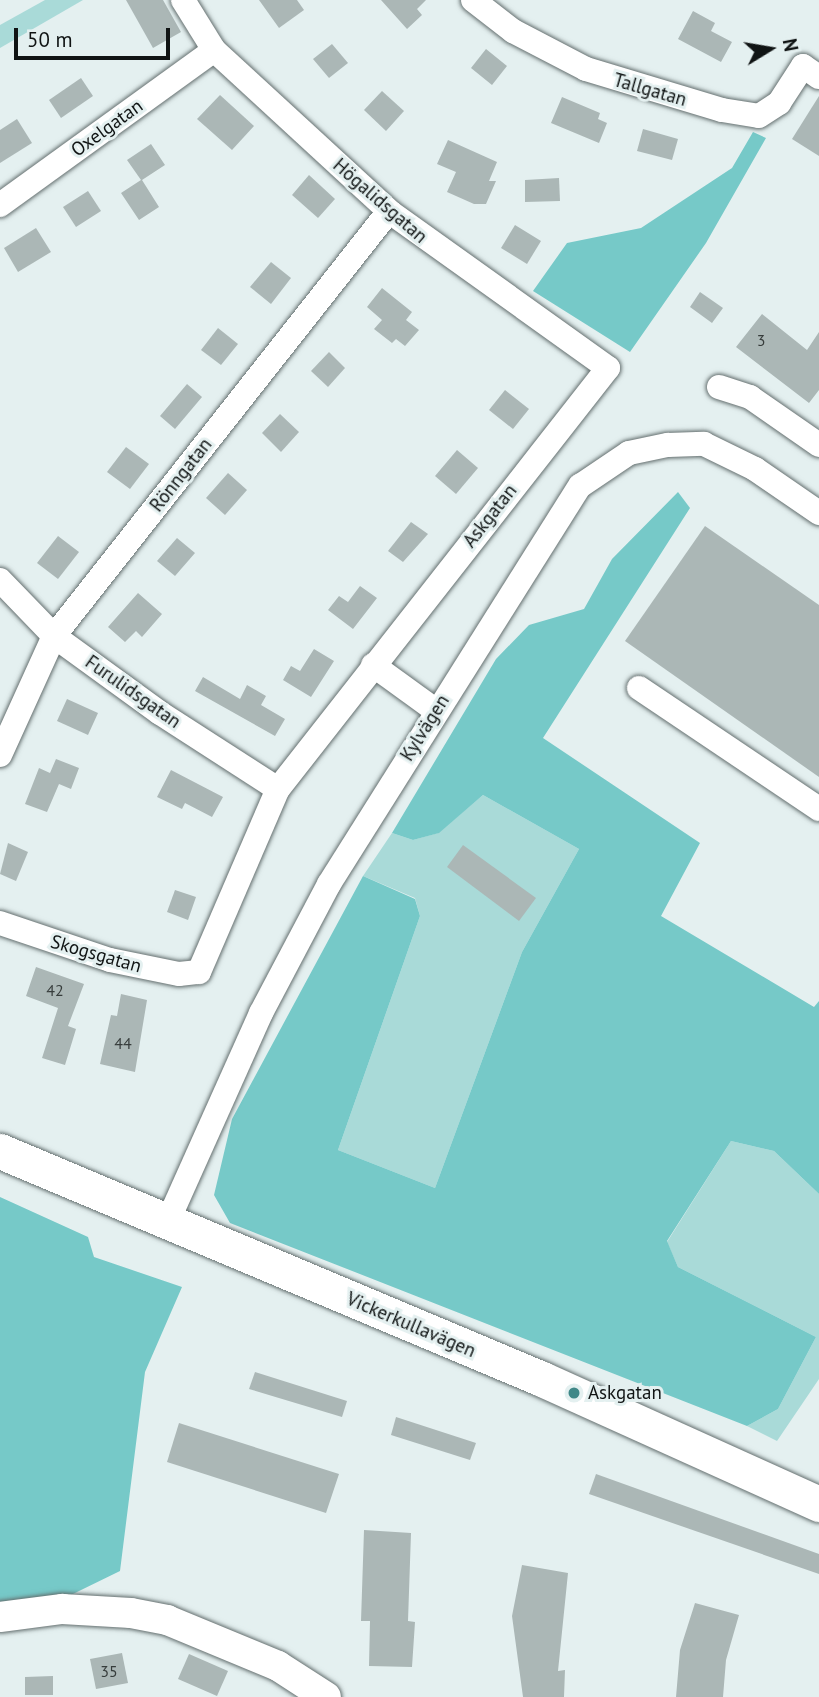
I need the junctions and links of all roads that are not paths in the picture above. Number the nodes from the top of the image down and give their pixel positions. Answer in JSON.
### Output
{"nodes":[{"id":1,"x":183,"y":0,"type":"edge"},
{"id":2,"x":473,"y":0,"type":"edge"},
{"id":3,"x":214,"y":50,"type":"junction"},
{"id":4,"x":819,"y":77,"type":"edge"},
{"id":5,"x":0,"y":205,"type":"edge"},
{"id":6,"x":388,"y":211,"type":"junction"},
{"id":7,"x":608,"y":368,"type":"joint"},
{"id":8,"x":719,"y":387,"type":"dead end"},
{"id":9,"x":819,"y":445,"type":"edge"},
{"id":10,"x":819,"y":513,"type":"edge"},
{"id":11,"x":0,"y":580,"type":"edge"},
{"id":12,"x":54,"y":636,"type":"junction"},
{"id":13,"x":373,"y":665,"type":"junction"},
{"id":14,"x":639,"y":688,"type":"dead end"},
{"id":15,"x":435,"y":710,"type":"junction"},
{"id":16,"x":0,"y":755,"type":"edge"},
{"id":17,"x":278,"y":789,"type":"junction"},
{"id":18,"x":819,"y":809,"type":"edge"},
{"id":19,"x":0,"y":923,"type":"edge"},
{"id":20,"x":194,"y":974,"type":"joint"},
{"id":21,"x":0,"y":1151,"type":"edge"},
{"id":22,"x":168,"y":1222,"type":"junction"},
{"id":23,"x":819,"y":1504,"type":"edge"},
{"id":24,"x":0,"y":1617,"type":"edge"},
{"id":25,"x":326,"y":1697,"type":"edge"}],
"edges":[{"from":1,"to":3,"type":"street","name":"Högalidsgatan"},
{"from":2,"to":4,"type":"street","name":"Tallgatan"},
{"from":3,"to":5,"type":"street","name":"Oxelgatan"},
{"from":3,"to":6,"type":"street","name":"Högalidsgatan"},
{"from":6,"to":7,"type":"street","name":"Högalidsgatan"},
{"from":6,"to":12,"type":"street","name":"Rönngatan"},
{"from":7,"to":13,"type":"street","name":"Askgatan"},
{"from":8,"to":9,"type":"street"},
{"from":10,"to":15,"type":"street","name":"Kylvägen"},
{"from":11,"to":12,"type":"street","name":"Furulidsgatan"},
{"from":12,"to":16,"type":"street","name":"Rönngatan"},
{"from":12,"to":17,"type":"street","name":"Furulidsgatan"},
{"from":13,"to":15,"type":"street"},
{"from":13,"to":17,"type":"street","name":"Askgatan"},
{"from":14,"to":18,"type":"street"},
{"from":15,"to":22,"type":"street","name":"Kylvägen"},
{"from":17,"to":20,"type":"street","name":"Askgatan"},
{"from":19,"to":20,"type":"street","name":"Skogsgatan"},
{"from":21,"to":22,"type":"main road","name":"Vickerkullavägen"},
{"from":22,"to":23,"type":"main road","name":"Vickerkullavägen"},
{"from":24,"to":25,"type":"street"}]}
